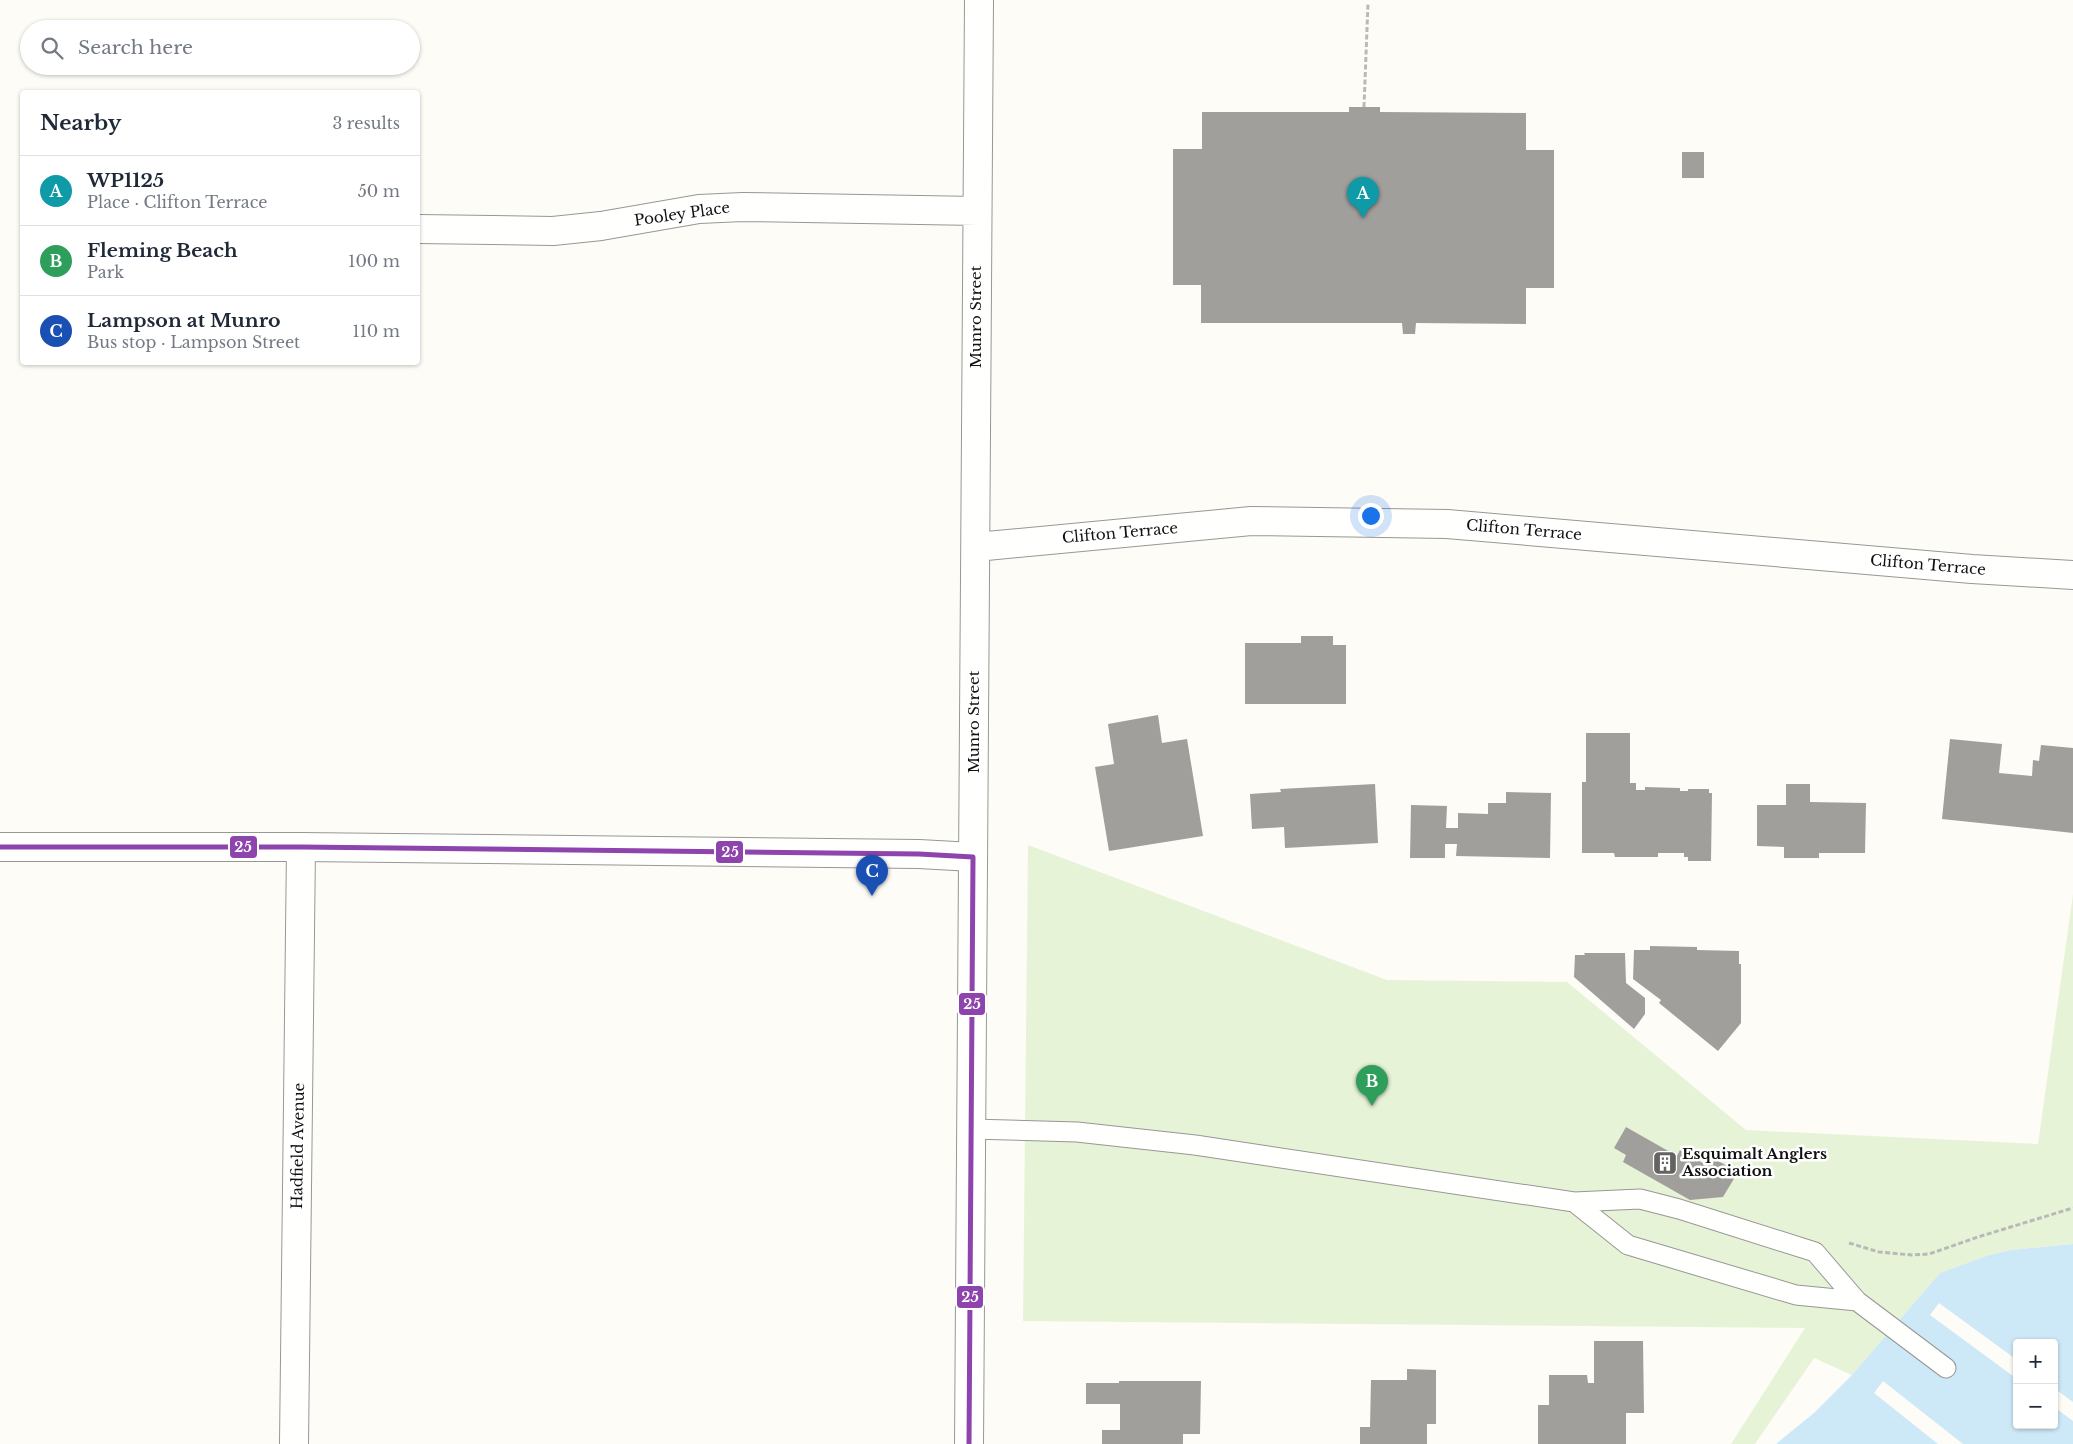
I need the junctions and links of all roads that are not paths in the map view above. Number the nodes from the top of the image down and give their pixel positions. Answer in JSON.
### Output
{"nodes":[{"id":1,"x":979,"y":0,"type":"edge"},
{"id":2,"x":976,"y":211,"type":"junction"},
{"id":3,"x":420,"y":229,"type":"edge"},
{"id":4,"x":976,"y":547,"type":"junction"},
{"id":5,"x":2073,"y":575,"type":"edge"},
{"id":6,"x":0,"y":847,"type":"edge"},
{"id":7,"x":301,"y":847,"type":"junction"},
{"id":8,"x":973,"y":857,"type":"junction"},
{"id":9,"x":971,"y":1129,"type":"junction"},
{"id":10,"x":1574,"y":1202,"type":"junction"},
{"id":11,"x":1857,"y":1301,"type":"junction"},
{"id":12,"x":1946,"y":1368,"type":"dead end"},
{"id":13,"x":294,"y":1444,"type":"edge"},
{"id":14,"x":969,"y":1444,"type":"edge"}],
"edges":[{"from":1,"to":2,"type":"street","name":"Munro Street"},
{"from":2,"to":3,"type":"street","name":"Pooley Place"},
{"from":2,"to":4,"type":"street","name":"Munro Street"},
{"from":4,"to":5,"type":"street","name":"Clifton Terrace"},
{"from":4,"to":8,"type":"street","name":"Munro Street"},
{"from":6,"to":7,"type":"street"},
{"from":7,"to":8,"type":"street"},
{"from":7,"to":13,"type":"street","name":"Hadfield Avenue"},
{"from":8,"to":9,"type":"street","name":"Munro Street"},
{"from":9,"to":10,"type":"lane"},
{"from":9,"to":14,"type":"street","name":"Munro Street"},
{"from":10,"to":11,"type":"lane"},
{"from":10,"to":11,"type":"lane"},
{"from":11,"to":12,"type":"lane"}]}
